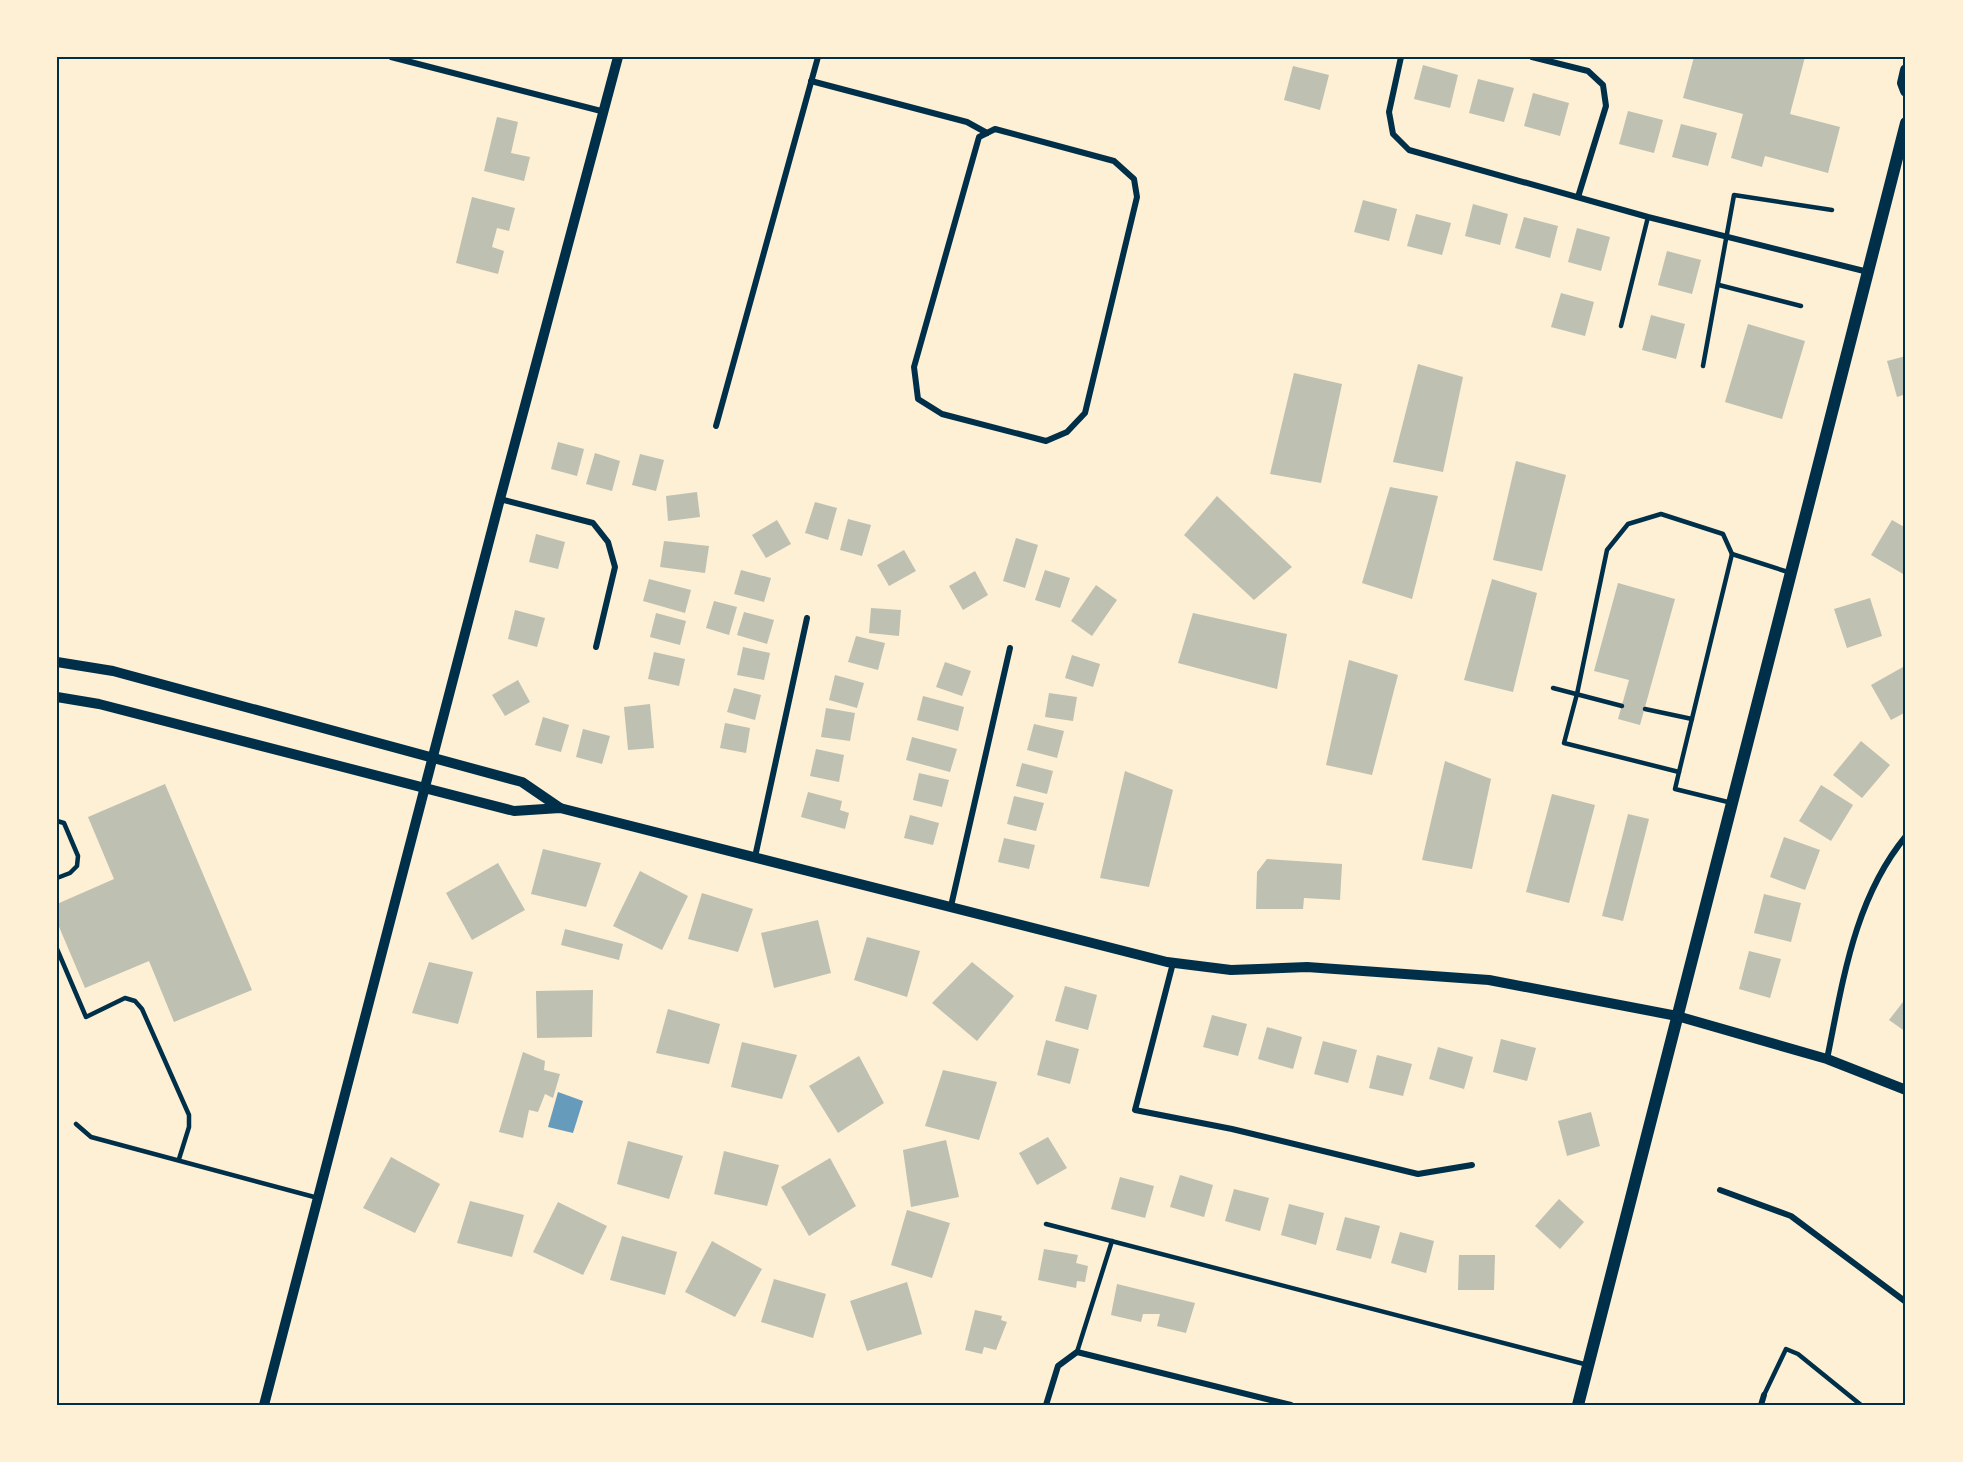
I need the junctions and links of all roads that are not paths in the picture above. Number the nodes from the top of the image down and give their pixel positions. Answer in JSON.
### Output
{"nodes":[{"id":1,"x":391,"y":57,"type":"edge"},
{"id":2,"x":618,"y":57,"type":"edge"},
{"id":3,"x":818,"y":57,"type":"edge"},
{"id":4,"x":1401,"y":57,"type":"edge"},
{"id":5,"x":1532,"y":57,"type":"edge"},
{"id":6,"x":1906,"y":70,"type":"edge"},
{"id":7,"x":811,"y":81,"type":"junction"},
{"id":8,"x":1906,"y":91,"type":"edge"},
{"id":9,"x":605,"y":112,"type":"junction"},
{"id":10,"x":1906,"y":123,"type":"edge"},
{"id":11,"x":987,"y":133,"type":"junction"},
{"id":12,"x":1578,"y":197,"type":"junction"},
{"id":13,"x":1832,"y":210,"type":"dead end"},
{"id":14,"x":1648,"y":217,"type":"junction"},
{"id":15,"x":1729,"y":236,"type":"junction"},
{"id":16,"x":1868,"y":272,"type":"junction"},
{"id":17,"x":1719,"y":285,"type":"junction"},
{"id":18,"x":1801,"y":306,"type":"dead end"},
{"id":19,"x":1621,"y":326,"type":"dead end"},
{"id":20,"x":1703,"y":366,"type":"dead end"},
{"id":21,"x":716,"y":426,"type":"dead end"},
{"id":22,"x":500,"y":499,"type":"junction"},
{"id":23,"x":1732,"y":554,"type":"junction"},
{"id":24,"x":1791,"y":573,"type":"junction"},
{"id":25,"x":807,"y":618,"type":"dead end"},
{"id":26,"x":596,"y":647,"type":"dead end"},
{"id":27,"x":1010,"y":648,"type":"dead end"},
{"id":28,"x":57,"y":662,"type":"edge"},
{"id":29,"x":1553,"y":688,"type":"dead end"},
{"id":30,"x":1577,"y":694,"type":"junction"},
{"id":31,"x":57,"y":697,"type":"edge"},
{"id":32,"x":1622,"y":706,"type":"dead end"},
{"id":33,"x":1645,"y":709,"type":"dead end"},
{"id":34,"x":1692,"y":719,"type":"junction"},
{"id":35,"x":433,"y":757,"type":"junction"},
{"id":36,"x":1679,"y":772,"type":"junction"},
{"id":37,"x":424,"y":790,"type":"junction"},
{"id":38,"x":1732,"y":803,"type":"junction"},
{"id":39,"x":560,"y":808,"type":"junction"},
{"id":40,"x":57,"y":821,"type":"edge"},
{"id":41,"x":1906,"y":836,"type":"edge"},
{"id":42,"x":755,"y":856,"type":"junction"},
{"id":43,"x":57,"y":878,"type":"edge"},
{"id":44,"x":951,"y":906,"type":"junction"},
{"id":45,"x":57,"y":949,"type":"edge"},
{"id":46,"x":1173,"y":963,"type":"junction"},
{"id":47,"x":1677,"y":1016,"type":"junction"},
{"id":48,"x":1827,"y":1059,"type":"junction"},
{"id":49,"x":1906,"y":1090,"type":"edge"},
{"id":50,"x":76,"y":1124,"type":"dead end"},
{"id":51,"x":178,"y":1159,"type":"junction"},
{"id":52,"x":1472,"y":1165,"type":"dead end"},
{"id":53,"x":1720,"y":1190,"type":"dead end"},
{"id":54,"x":318,"y":1198,"type":"junction"},
{"id":55,"x":1046,"y":1224,"type":"dead end"},
{"id":56,"x":1112,"y":1241,"type":"junction"},
{"id":57,"x":1906,"y":1302,"type":"edge"},
{"id":58,"x":1077,"y":1352,"type":"junction"},
{"id":59,"x":1588,"y":1365,"type":"junction"},
{"id":60,"x":1764,"y":1395,"type":"joint"},
{"id":61,"x":264,"y":1405,"type":"edge"},
{"id":62,"x":1046,"y":1405,"type":"edge"},
{"id":63,"x":1290,"y":1405,"type":"edge"},
{"id":64,"x":1578,"y":1405,"type":"edge"},
{"id":65,"x":1761,"y":1405,"type":"edge"},
{"id":66,"x":1861,"y":1405,"type":"edge"}],
"edges":[{"from":1,"to":9,"type":"street"},
{"from":2,"to":9,"type":"street"},
{"from":3,"to":7,"type":"street"},
{"from":4,"to":12,"type":"street"},
{"from":5,"to":12,"type":"street"},
{"from":6,"to":8,"type":"main road"},
{"from":7,"to":11,"type":"street"},
{"from":7,"to":21,"type":"street"},
{"from":9,"to":22,"type":"street"},
{"from":10,"to":16,"type":"main road"},
{"from":11,"to":11,"type":"street"},
{"from":12,"to":14,"type":"street"},
{"from":13,"to":15,"type":"lane"},
{"from":14,"to":15,"type":"street"},
{"from":14,"to":19,"type":"lane"},
{"from":15,"to":16,"type":"street"},
{"from":15,"to":17,"type":"lane"},
{"from":16,"to":24,"type":"main road"},
{"from":17,"to":18,"type":"lane"},
{"from":17,"to":20,"type":"lane"},
{"from":22,"to":26,"type":"street"},
{"from":22,"to":35,"type":"street"},
{"from":23,"to":24,"type":"lane"},
{"from":23,"to":30,"type":"lane"},
{"from":23,"to":34,"type":"lane"},
{"from":24,"to":38,"type":"main road"},
{"from":25,"to":42,"type":"street"},
{"from":27,"to":44,"type":"street"},
{"from":28,"to":35,"type":"street"},
{"from":29,"to":30,"type":"lane"},
{"from":30,"to":32,"type":"lane"},
{"from":30,"to":36,"type":"lane"},
{"from":31,"to":37,"type":"street"},
{"from":33,"to":34,"type":"lane"},
{"from":34,"to":36,"type":"lane"},
{"from":35,"to":37,"type":"street"},
{"from":35,"to":39,"type":"street"},
{"from":36,"to":38,"type":"lane"},
{"from":37,"to":39,"type":"street"},
{"from":37,"to":54,"type":"street"},
{"from":38,"to":47,"type":"main road"},
{"from":39,"to":42,"type":"street"},
{"from":40,"to":43,"type":"lane"},
{"from":41,"to":48,"type":"street"},
{"from":42,"to":44,"type":"street"},
{"from":44,"to":46,"type":"street"},
{"from":45,"to":51,"type":"lane"},
{"from":46,"to":47,"type":"street"},
{"from":46,"to":52,"type":"street"},
{"from":47,"to":48,"type":"street"},
{"from":47,"to":59,"type":"main road"},
{"from":48,"to":49,"type":"street"},
{"from":50,"to":51,"type":"lane"},
{"from":51,"to":54,"type":"lane"},
{"from":53,"to":57,"type":"street"},
{"from":54,"to":61,"type":"street"},
{"from":55,"to":56,"type":"lane"},
{"from":56,"to":58,"type":"lane"},
{"from":56,"to":59,"type":"lane"},
{"from":58,"to":62,"type":"street"},
{"from":58,"to":63,"type":"street"},
{"from":59,"to":64,"type":"main road"},
{"from":60,"to":65,"type":"street"},
{"from":60,"to":66,"type":"lane"}]}
